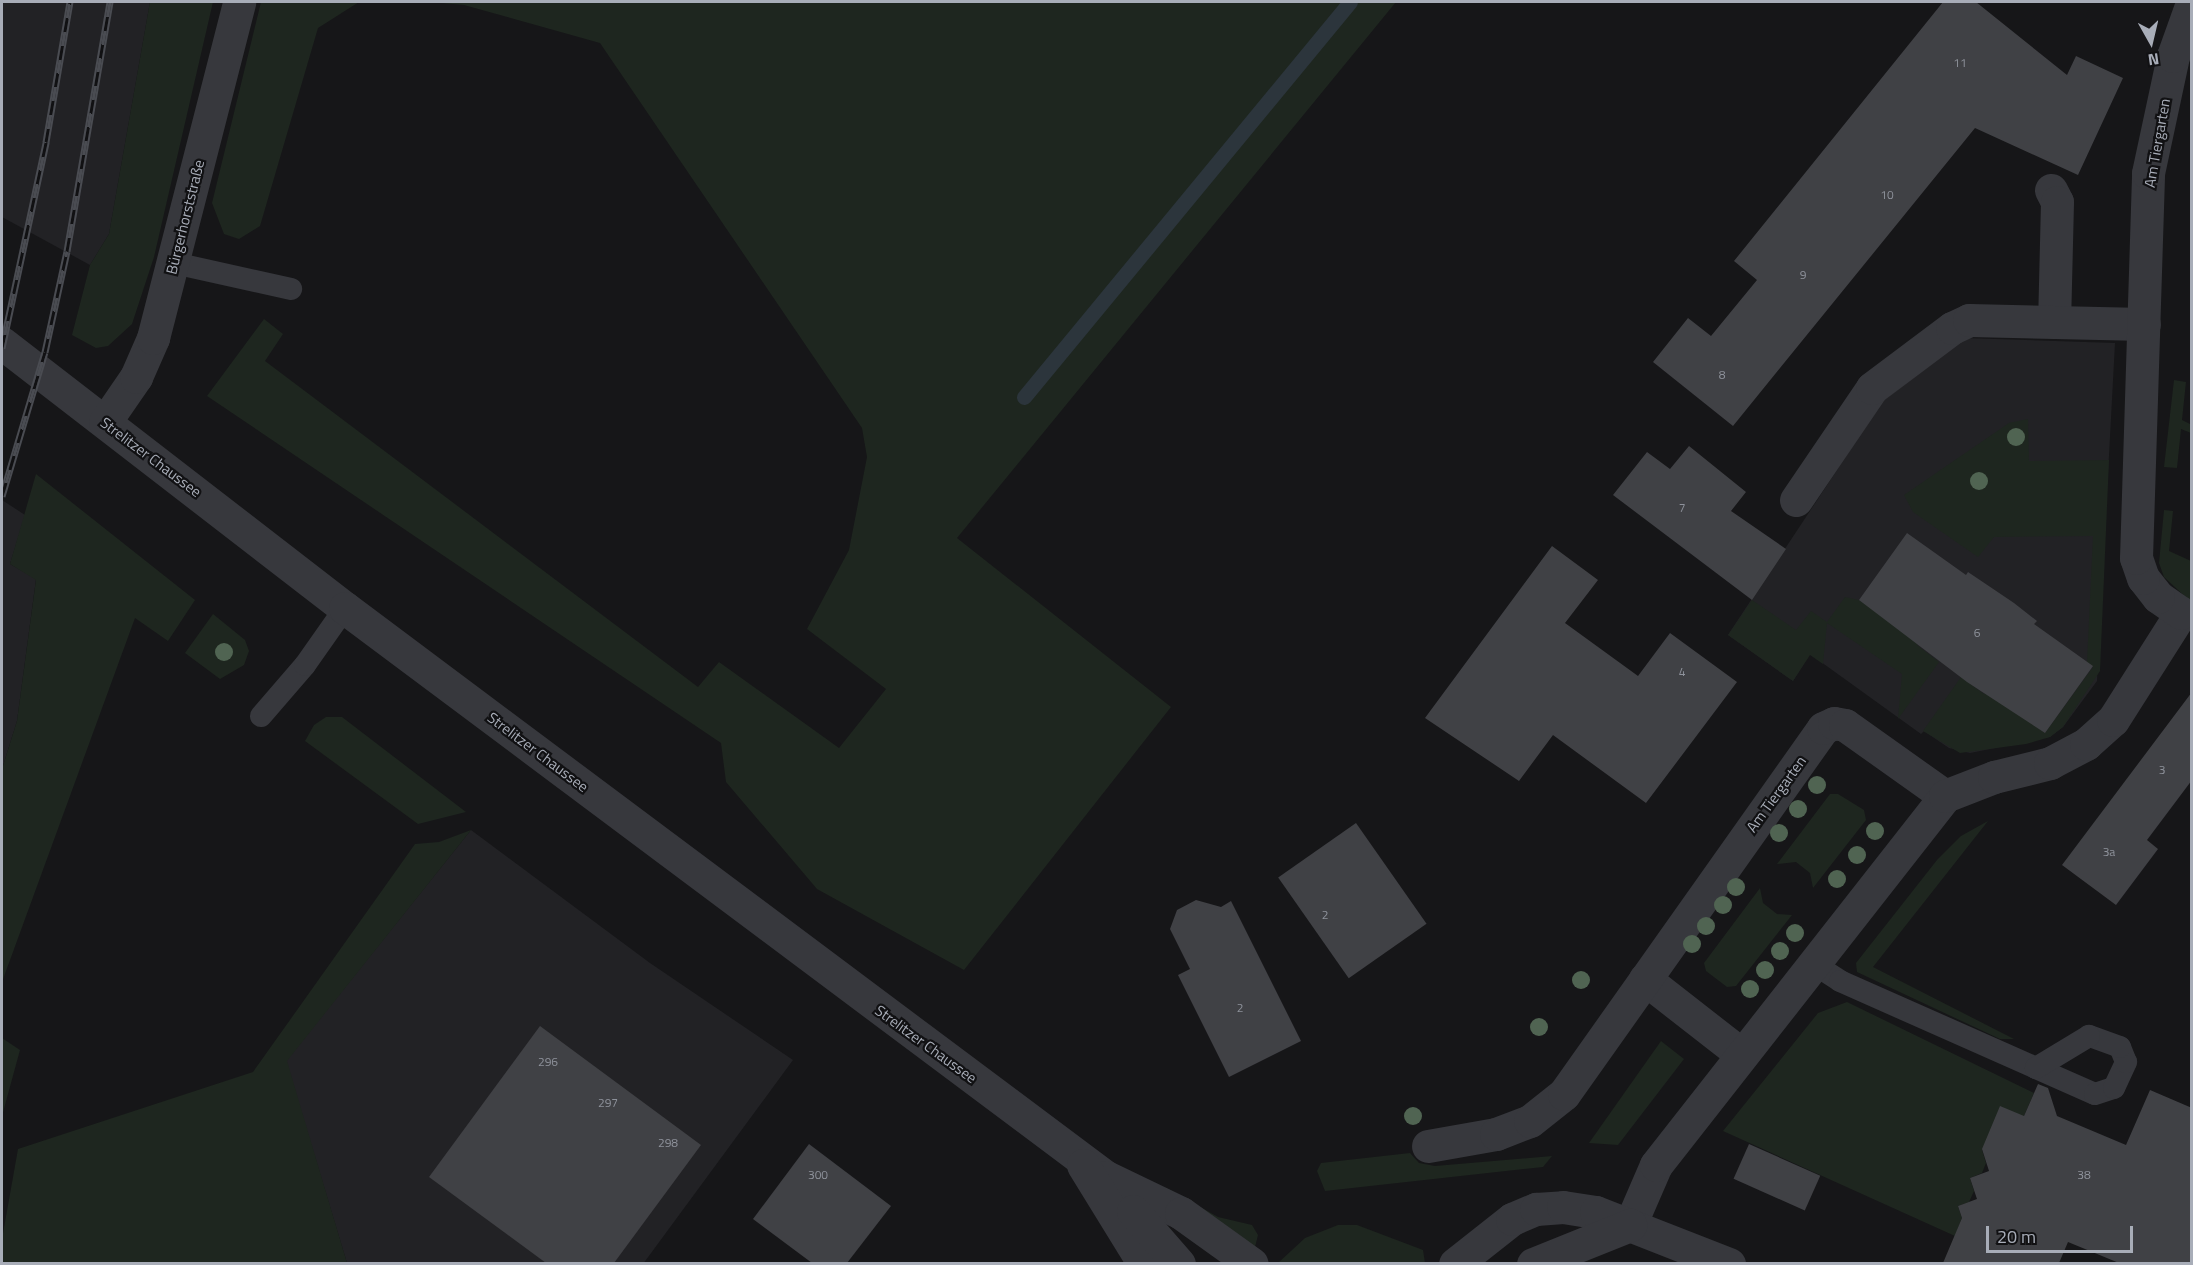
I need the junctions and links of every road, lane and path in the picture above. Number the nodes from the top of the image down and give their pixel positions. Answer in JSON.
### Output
{"nodes":[{"id":1,"x":238,"y":2,"type":"edge"},
{"id":2,"x":2192,"y":3,"type":"edge"},
{"id":3,"x":2051,"y":190,"type":"dead end"},
{"id":4,"x":174,"y":262,"type":"junction"},
{"id":5,"x":291,"y":289,"type":"dead end"},
{"id":6,"x":2054,"y":322,"type":"junction"},
{"id":7,"x":2144,"y":324,"type":"junction"},
{"id":8,"x":2,"y":343,"type":"edge"},
{"id":9,"x":105,"y":422,"type":"junction"},
{"id":10,"x":1796,"y":500,"type":"dead end"},
{"id":11,"x":345,"y":608,"type":"junction"},
{"id":12,"x":2186,"y":615,"type":"edge"},
{"id":13,"x":261,"y":716,"type":"dead end"},
{"id":14,"x":1945,"y":796,"type":"junction"},
{"id":15,"x":1812,"y":962,"type":"junction"},
{"id":16,"x":1645,"y":979,"type":"junction"},
{"id":17,"x":1740,"y":1054,"type":"junction"},
{"id":18,"x":2036,"y":1068,"type":"dead end"},
{"id":19,"x":1428,"y":1146,"type":"dead end"},
{"id":20,"x":1078,"y":1155,"type":"junction"},
{"id":21,"x":1106,"y":1177,"type":"junction"},
{"id":22,"x":1630,"y":1225,"type":"junction"},
{"id":23,"x":1144,"y":1263,"type":"edge"},
{"id":24,"x":1179,"y":1263,"type":"edge"},
{"id":25,"x":1252,"y":1263,"type":"edge"},
{"id":26,"x":1455,"y":1263,"type":"edge"},
{"id":27,"x":1533,"y":1263,"type":"edge"},
{"id":28,"x":1729,"y":1263,"type":"edge"}],
"edges":[{"from":1,"to":4,"type":"street","name":"Bürgerhorststraße"},
{"from":2,"to":7,"type":"street","name":"Am Tiergarten"},
{"from":3,"to":6,"type":"street"},
{"from":4,"to":5,"type":"lane"},
{"from":4,"to":9,"type":"street","name":"Bürgerhorststraße"},
{"from":6,"to":7,"type":"street"},
{"from":6,"to":10,"type":"street"},
{"from":7,"to":12,"type":"street","name":"Am Tiergarten"},
{"from":8,"to":9,"type":"street","name":"Strelitzer Chaussee"},
{"from":9,"to":11,"type":"street","name":"Strelitzer Chaussee"},
{"from":11,"to":13,"type":"lane"},
{"from":11,"to":20,"type":"street","name":"Strelitzer Chaussee"},
{"from":12,"to":14,"type":"street","name":"Am Tiergarten"},
{"from":14,"to":15,"type":"street"},
{"from":14,"to":16,"type":"street","name":"Am Tiergarten"},
{"from":15,"to":17,"type":"street"},
{"from":15,"to":18,"type":"lane"},
{"from":16,"to":17,"type":"street"},
{"from":16,"to":19,"type":"street","name":"Am Tiergarten"},
{"from":17,"to":22,"type":"street"},
{"from":20,"to":21,"type":"street","name":"Strelitzer Chaussee"},
{"from":20,"to":23,"type":"street"},
{"from":21,"to":24,"type":"street"},
{"from":21,"to":25,"type":"street"},
{"from":22,"to":26,"type":"street"},
{"from":22,"to":27,"type":"street"},
{"from":22,"to":28,"type":"street"}]}
